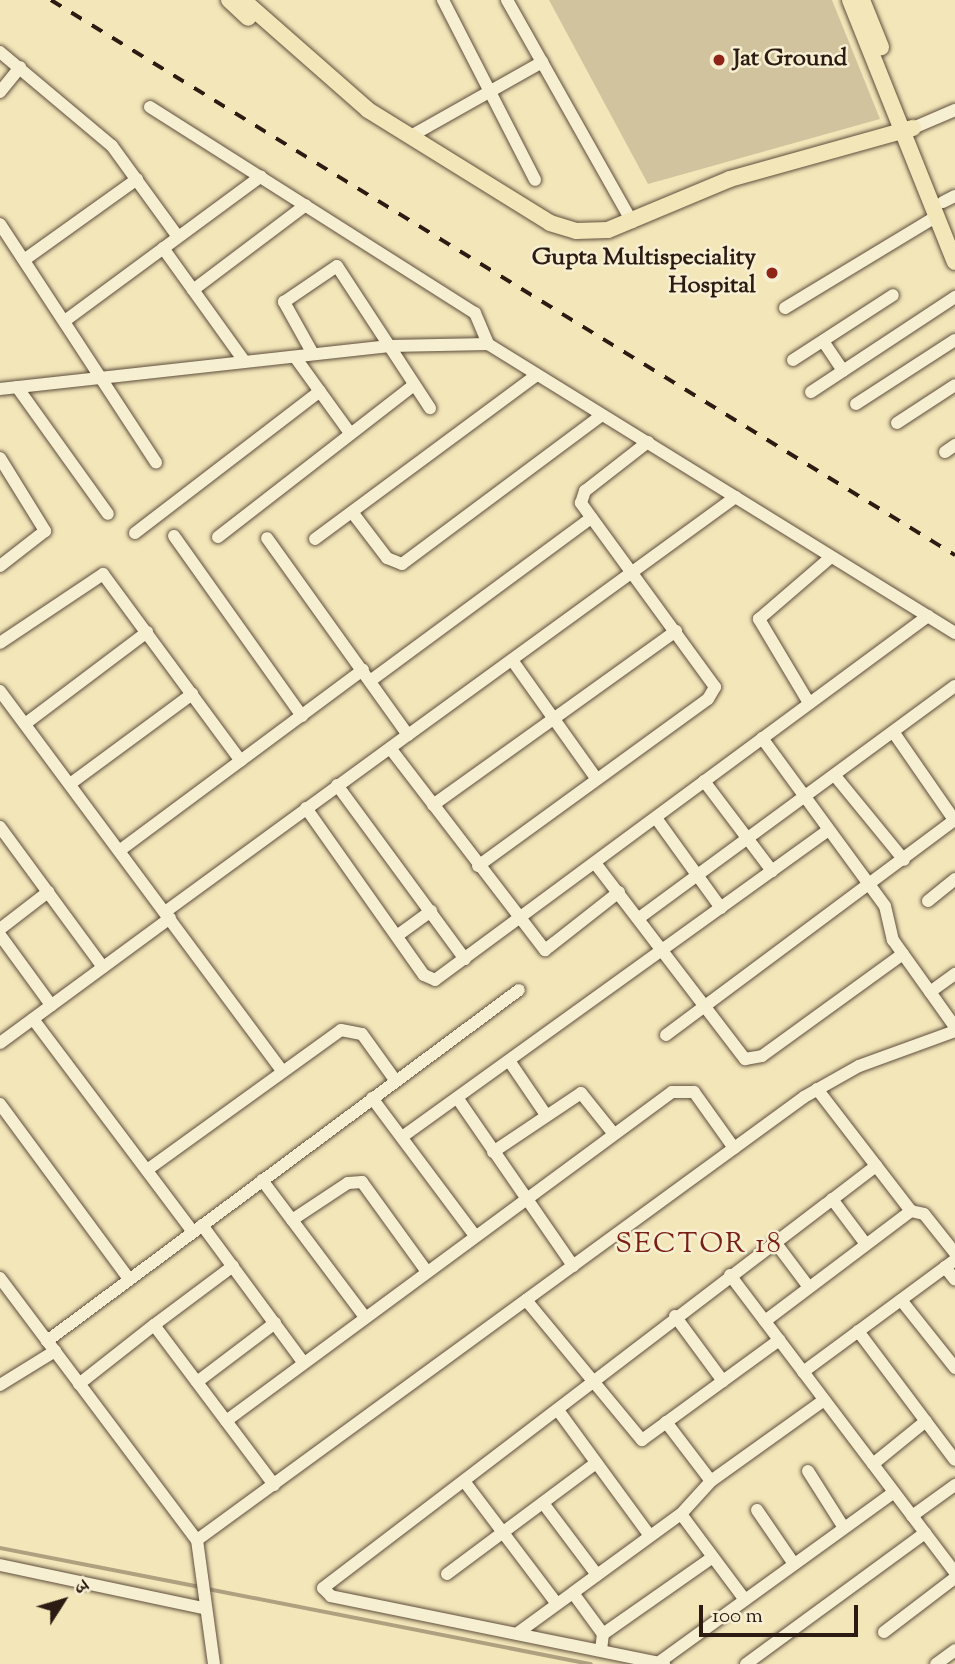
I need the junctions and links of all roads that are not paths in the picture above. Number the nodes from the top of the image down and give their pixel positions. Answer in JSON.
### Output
{"nodes":[{"id":1,"x":229,"y":0,"type":"edge"},
{"id":2,"x":243,"y":0,"type":"edge"},
{"id":3,"x":443,"y":0,"type":"edge"},
{"id":4,"x":507,"y":0,"type":"edge"},
{"id":5,"x":856,"y":1,"type":"edge"},
{"id":6,"x":0,"y":52,"type":"edge"},
{"id":7,"x":542,"y":62,"type":"junction"},
{"id":8,"x":20,"y":67,"type":"junction"},
{"id":9,"x":0,"y":92,"type":"edge"},
{"id":10,"x":494,"y":93,"type":"junction"},
{"id":11,"x":150,"y":107,"type":"dead end"},
{"id":12,"x":368,"y":110,"type":"junction"},
{"id":13,"x":955,"y":110,"type":"edge"},
{"id":14,"x":908,"y":129,"type":"junction"},
{"id":15,"x":409,"y":136,"type":"junction"},
{"id":16,"x":261,"y":176,"type":"junction"},
{"id":17,"x":137,"y":179,"type":"junction"},
{"id":18,"x":535,"y":180,"type":"dead end"},
{"id":19,"x":306,"y":205,"type":"junction"},
{"id":20,"x":945,"y":205,"type":"edge"},
{"id":21,"x":632,"y":222,"type":"junction"},
{"id":22,"x":0,"y":224,"type":"edge"},
{"id":23,"x":955,"y":234,"type":"edge"},
{"id":24,"x":178,"y":237,"type":"junction"},
{"id":25,"x":163,"y":248,"type":"junction"},
{"id":26,"x":24,"y":260,"type":"junction"},
{"id":27,"x":955,"y":262,"type":"edge"},
{"id":28,"x":193,"y":290,"type":"junction"},
{"id":29,"x":893,"y":295,"type":"dead end"},
{"id":30,"x":955,"y":297,"type":"edge"},
{"id":31,"x":785,"y":308,"type":"dead end"},
{"id":32,"x":65,"y":320,"type":"junction"},
{"id":33,"x":955,"y":340,"type":"edge"},
{"id":34,"x":823,"y":341,"type":"junction"},
{"id":35,"x":488,"y":344,"type":"junction"},
{"id":36,"x":390,"y":346,"type":"junction"},
{"id":37,"x":313,"y":354,"type":"junction"},
{"id":38,"x":295,"y":357,"type":"junction"},
{"id":39,"x":793,"y":360,"type":"dead end"},
{"id":40,"x":245,"y":362,"type":"junction"},
{"id":41,"x":843,"y":371,"type":"junction"},
{"id":42,"x":537,"y":374,"type":"junction"},
{"id":43,"x":104,"y":379,"type":"junction"},
{"id":44,"x":414,"y":385,"type":"junction"},
{"id":45,"x":955,"y":385,"type":"edge"},
{"id":46,"x":16,"y":387,"type":"junction"},
{"id":47,"x":0,"y":389,"type":"edge"},
{"id":48,"x":320,"y":391,"type":"junction"},
{"id":49,"x":811,"y":392,"type":"dead end"},
{"id":50,"x":856,"y":404,"type":"dead end"},
{"id":51,"x":430,"y":408,"type":"dead end"},
{"id":52,"x":602,"y":415,"type":"junction"},
{"id":53,"x":897,"y":423,"type":"dead end"},
{"id":54,"x":350,"y":433,"type":"junction"},
{"id":55,"x":648,"y":442,"type":"junction"},
{"id":56,"x":0,"y":458,"type":"edge"},
{"id":57,"x":156,"y":462,"type":"dead end"},
{"id":58,"x":736,"y":497,"type":"junction"},
{"id":59,"x":352,"y":512,"type":"junction"},
{"id":60,"x":108,"y":514,"type":"dead end"},
{"id":61,"x":591,"y":518,"type":"junction"},
{"id":62,"x":135,"y":533,"type":"dead end"},
{"id":63,"x":174,"y":536,"type":"dead end"},
{"id":64,"x":218,"y":537,"type":"dead end"},
{"id":65,"x":267,"y":538,"type":"dead end"},
{"id":66,"x":315,"y":539,"type":"dead end"},
{"id":67,"x":831,"y":557,"type":"junction"},
{"id":68,"x":0,"y":566,"type":"edge"},
{"id":69,"x":631,"y":574,"type":"junction"},
{"id":70,"x":928,"y":616,"type":"junction"},
{"id":71,"x":676,"y":631,"type":"junction"},
{"id":72,"x":147,"y":632,"type":"junction"},
{"id":73,"x":955,"y":633,"type":"edge"},
{"id":74,"x":0,"y":643,"type":"edge"},
{"id":75,"x":512,"y":660,"type":"junction"},
{"id":76,"x":367,"y":676,"type":"junction"},
{"id":77,"x":955,"y":686,"type":"edge"},
{"id":78,"x":0,"y":691,"type":"edge"},
{"id":79,"x":192,"y":694,"type":"junction"},
{"id":80,"x":809,"y":703,"type":"junction"},
{"id":81,"x":302,"y":716,"type":"junction"},
{"id":82,"x":552,"y":716,"type":"junction"},
{"id":83,"x":25,"y":724,"type":"junction"},
{"id":84,"x":894,"y":733,"type":"junction"},
{"id":85,"x":408,"y":735,"type":"junction"},
{"id":86,"x":762,"y":738,"type":"junction"},
{"id":87,"x":390,"y":748,"type":"junction"},
{"id":88,"x":241,"y":761,"type":"junction"},
{"id":89,"x":836,"y":777,"type":"junction"},
{"id":90,"x":596,"y":778,"type":"junction"},
{"id":91,"x":704,"y":781,"type":"junction"},
{"id":92,"x":70,"y":784,"type":"junction"},
{"id":93,"x":337,"y":785,"type":"junction"},
{"id":94,"x":804,"y":798,"type":"junction"},
{"id":95,"x":433,"y":805,"type":"junction"},
{"id":96,"x":306,"y":808,"type":"junction"},
{"id":97,"x":656,"y":818,"type":"junction"},
{"id":98,"x":954,"y":821,"type":"edge"},
{"id":99,"x":1,"y":830,"type":"edge"},
{"id":100,"x":827,"y":831,"type":"junction"},
{"id":101,"x":748,"y":840,"type":"junction"},
{"id":102,"x":120,"y":851,"type":"junction"},
{"id":103,"x":904,"y":860,"type":"junction"},
{"id":104,"x":595,"y":863,"type":"junction"},
{"id":105,"x":478,"y":866,"type":"junction"},
{"id":106,"x":772,"y":871,"type":"junction"},
{"id":107,"x":697,"y":875,"type":"junction"},
{"id":108,"x":955,"y":879,"type":"edge"},
{"id":109,"x":870,"y":887,"type":"junction"},
{"id":110,"x":48,"y":892,"type":"junction"},
{"id":111,"x":619,"y":892,"type":"junction"},
{"id":112,"x":928,"y":901,"type":"dead end"},
{"id":113,"x":721,"y":908,"type":"junction"},
{"id":114,"x":430,"y":911,"type":"junction"},
{"id":115,"x":168,"y":915,"type":"junction"},
{"id":116,"x":639,"y":918,"type":"junction"},
{"id":117,"x":518,"y":920,"type":"junction"},
{"id":118,"x":0,"y":929,"type":"edge"},
{"id":119,"x":0,"y":935,"type":"edge"},
{"id":120,"x":398,"y":935,"type":"junction"},
{"id":121,"x":664,"y":949,"type":"junction"},
{"id":122,"x":903,"y":954,"type":"junction"},
{"id":123,"x":465,"y":959,"type":"junction"},
{"id":124,"x":103,"y":967,"type":"junction"},
{"id":125,"x":955,"y":974,"type":"edge"},
{"id":126,"x":520,"y":990,"type":"dead end"},
{"id":127,"x":930,"y":992,"type":"junction"},
{"id":128,"x":705,"y":1004,"type":"junction"},
{"id":129,"x":51,"y":1005,"type":"junction"},
{"id":130,"x":33,"y":1019,"type":"junction"},
{"id":131,"x":955,"y":1029,"type":"edge"},
{"id":132,"x":666,"y":1035,"type":"dead end"},
{"id":133,"x":0,"y":1043,"type":"edge"},
{"id":134,"x":510,"y":1062,"type":"junction"},
{"id":135,"x":282,"y":1071,"type":"junction"},
{"id":136,"x":395,"y":1080,"type":"junction"},
{"id":137,"x":817,"y":1089,"type":"junction"},
{"id":138,"x":372,"y":1098,"type":"junction"},
{"id":139,"x":458,"y":1099,"type":"junction"},
{"id":140,"x":0,"y":1104,"type":"edge"},
{"id":141,"x":546,"y":1115,"type":"junction"},
{"id":142,"x":613,"y":1133,"type":"junction"},
{"id":143,"x":402,"y":1137,"type":"junction"},
{"id":144,"x":734,"y":1148,"type":"junction"},
{"id":145,"x":493,"y":1152,"type":"junction"},
{"id":146,"x":876,"y":1166,"type":"junction"},
{"id":147,"x":147,"y":1170,"type":"junction"},
{"id":148,"x":262,"y":1180,"type":"junction"},
{"id":149,"x":523,"y":1196,"type":"junction"},
{"id":150,"x":832,"y":1199,"type":"junction"},
{"id":151,"x":911,"y":1211,"type":"junction"},
{"id":152,"x":292,"y":1220,"type":"junction"},
{"id":153,"x":197,"y":1228,"type":"junction"},
{"id":154,"x":473,"y":1233,"type":"junction"},
{"id":155,"x":775,"y":1242,"type":"junction"},
{"id":156,"x":864,"y":1243,"type":"junction"},
{"id":157,"x":955,"y":1253,"type":"edge"},
{"id":158,"x":950,"y":1263,"type":"edge"},
{"id":159,"x":233,"y":1266,"type":"junction"},
{"id":160,"x":573,"y":1266,"type":"junction"},
{"id":161,"x":425,"y":1269,"type":"junction"},
{"id":162,"x":730,"y":1275,"type":"junction"},
{"id":163,"x":0,"y":1278,"type":"edge"},
{"id":164,"x":129,"y":1279,"type":"junction"},
{"id":165,"x":955,"y":1280,"type":"edge"},
{"id":166,"x":808,"y":1286,"type":"junction"},
{"id":167,"x":526,"y":1300,"type":"junction"},
{"id":168,"x":901,"y":1300,"type":"junction"},
{"id":169,"x":364,"y":1316,"type":"junction"},
{"id":170,"x":675,"y":1316,"type":"junction"},
{"id":171,"x":765,"y":1321,"type":"junction"},
{"id":172,"x":275,"y":1323,"type":"junction"},
{"id":173,"x":154,"y":1325,"type":"junction"},
{"id":174,"x":858,"y":1331,"type":"junction"},
{"id":175,"x":779,"y":1340,"type":"junction"},
{"id":176,"x":51,"y":1346,"type":"junction"},
{"id":177,"x":303,"y":1362,"type":"junction"},
{"id":178,"x":955,"y":1368,"type":"edge"},
{"id":179,"x":803,"y":1372,"type":"junction"},
{"id":180,"x":589,"y":1381,"type":"junction"},
{"id":181,"x":723,"y":1381,"type":"junction"},
{"id":182,"x":197,"y":1382,"type":"junction"},
{"id":183,"x":79,"y":1384,"type":"junction"},
{"id":184,"x":0,"y":1385,"type":"edge"},
{"id":185,"x":824,"y":1400,"type":"junction"},
{"id":186,"x":560,"y":1413,"type":"junction"},
{"id":187,"x":226,"y":1421,"type":"junction"},
{"id":188,"x":926,"y":1421,"type":"junction"},
{"id":189,"x":666,"y":1422,"type":"junction"},
{"id":190,"x":955,"y":1460,"type":"edge"},
{"id":191,"x":596,"y":1463,"type":"junction"},
{"id":192,"x":873,"y":1464,"type":"junction"},
{"id":193,"x":808,"y":1471,"type":"dead end"},
{"id":194,"x":464,"y":1481,"type":"junction"},
{"id":195,"x":711,"y":1481,"type":"junction"},
{"id":196,"x":274,"y":1485,"type":"junction"},
{"id":197,"x":955,"y":1485,"type":"edge"},
{"id":198,"x":894,"y":1492,"type":"junction"},
{"id":199,"x":543,"y":1503,"type":"junction"},
{"id":200,"x":757,"y":1510,"type":"dead end"},
{"id":201,"x":681,"y":1514,"type":"junction"},
{"id":202,"x":912,"y":1516,"type":"junction"},
{"id":203,"x":844,"y":1528,"type":"junction"},
{"id":204,"x":503,"y":1533,"type":"junction"},
{"id":205,"x":925,"y":1533,"type":"junction"},
{"id":206,"x":650,"y":1536,"type":"junction"},
{"id":207,"x":198,"y":1540,"type":"junction"},
{"id":208,"x":713,"y":1557,"type":"junction"},
{"id":209,"x":794,"y":1564,"type":"junction"},
{"id":210,"x":0,"y":1565,"type":"edge"},
{"id":211,"x":955,"y":1573,"type":"edge"},
{"id":212,"x":447,"y":1574,"type":"dead end"},
{"id":213,"x":597,"y":1575,"type":"junction"},
{"id":214,"x":573,"y":1593,"type":"junction"},
{"id":215,"x":745,"y":1600,"type":"junction"},
{"id":216,"x":202,"y":1604,"type":"junction"},
{"id":217,"x":557,"y":1604,"type":"junction"},
{"id":218,"x":519,"y":1632,"type":"junction"},
{"id":219,"x":884,"y":1632,"type":"dead end"},
{"id":220,"x":603,"y":1634,"type":"junction"},
{"id":221,"x":601,"y":1650,"type":"junction"},
{"id":222,"x":955,"y":1650,"type":"edge"},
{"id":223,"x":661,"y":1663,"type":"edge"},
{"id":224,"x":214,"y":1664,"type":"edge"},
{"id":225,"x":746,"y":1664,"type":"edge"},
{"id":226,"x":936,"y":1664,"type":"edge"}],
"edges":[{"from":1,"to":12,"type":"main road"},
{"from":2,"to":12,"type":"main road"},
{"from":3,"to":10,"type":"street"},
{"from":4,"to":7,"type":"street"},
{"from":5,"to":14,"type":"main road"},
{"from":6,"to":8,"type":"street"},
{"from":7,"to":10,"type":"street"},
{"from":7,"to":21,"type":"street"},
{"from":8,"to":9,"type":"street"},
{"from":8,"to":17,"type":"street"},
{"from":10,"to":15,"type":"street"},
{"from":10,"to":18,"type":"street"},
{"from":11,"to":16,"type":"street"},
{"from":12,"to":15,"type":"main road"},
{"from":13,"to":14,"type":"street"},
{"from":14,"to":20,"type":"main road"},
{"from":14,"to":21,"type":"main road"},
{"from":15,"to":21,"type":"main road"},
{"from":16,"to":19,"type":"street"},
{"from":16,"to":24,"type":"street"},
{"from":17,"to":24,"type":"street"},
{"from":17,"to":26,"type":"street"},
{"from":19,"to":28,"type":"street"},
{"from":19,"to":35,"type":"street"},
{"from":20,"to":23,"type":"main road"},
{"from":20,"to":27,"type":"main road"},
{"from":20,"to":31,"type":"street"},
{"from":22,"to":26,"type":"street"},
{"from":24,"to":25,"type":"street"},
{"from":25,"to":28,"type":"street"},
{"from":25,"to":32,"type":"street"},
{"from":26,"to":32,"type":"street"},
{"from":28,"to":40,"type":"street"},
{"from":29,"to":34,"type":"street"},
{"from":30,"to":41,"type":"street"},
{"from":32,"to":43,"type":"street"},
{"from":33,"to":50,"type":"street"},
{"from":34,"to":39,"type":"street"},
{"from":34,"to":41,"type":"street"},
{"from":35,"to":36,"type":"street"},
{"from":35,"to":42,"type":"street"},
{"from":36,"to":37,"type":"street"},
{"from":36,"to":37,"type":"street"},
{"from":36,"to":44,"type":"street"},
{"from":37,"to":38,"type":"street"},
{"from":38,"to":40,"type":"street"},
{"from":38,"to":48,"type":"street"},
{"from":40,"to":43,"type":"street"},
{"from":41,"to":49,"type":"street"},
{"from":42,"to":52,"type":"street"},
{"from":42,"to":59,"type":"street"},
{"from":43,"to":46,"type":"street"},
{"from":43,"to":57,"type":"street"},
{"from":44,"to":51,"type":"street"},
{"from":44,"to":54,"type":"street"},
{"from":45,"to":53,"type":"street"},
{"from":46,"to":47,"type":"street"},
{"from":46,"to":60,"type":"street"},
{"from":48,"to":54,"type":"street"},
{"from":48,"to":62,"type":"street"},
{"from":52,"to":55,"type":"street"},
{"from":52,"to":59,"type":"street"},
{"from":54,"to":64,"type":"street"},
{"from":55,"to":58,"type":"street"},
{"from":55,"to":61,"type":"street"},
{"from":56,"to":68,"type":"street"},
{"from":58,"to":67,"type":"street"},
{"from":58,"to":69,"type":"street"},
{"from":59,"to":66,"type":"street"},
{"from":61,"to":69,"type":"street"},
{"from":61,"to":76,"type":"street"},
{"from":63,"to":81,"type":"street"},
{"from":65,"to":76,"type":"street"},
{"from":67,"to":70,"type":"street"},
{"from":67,"to":80,"type":"street"},
{"from":69,"to":71,"type":"street"},
{"from":69,"to":75,"type":"street"},
{"from":70,"to":73,"type":"street"},
{"from":70,"to":80,"type":"street"},
{"from":71,"to":82,"type":"street"},
{"from":71,"to":90,"type":"street"},
{"from":72,"to":74,"type":"street"},
{"from":72,"to":79,"type":"street"},
{"from":72,"to":83,"type":"street"},
{"from":75,"to":82,"type":"street"},
{"from":75,"to":85,"type":"street"},
{"from":76,"to":81,"type":"street"},
{"from":76,"to":85,"type":"street"},
{"from":77,"to":84,"type":"street"},
{"from":78,"to":83,"type":"street"},
{"from":79,"to":88,"type":"street"},
{"from":79,"to":92,"type":"street"},
{"from":80,"to":86,"type":"street"},
{"from":81,"to":88,"type":"street"},
{"from":82,"to":90,"type":"street"},
{"from":82,"to":95,"type":"street"},
{"from":83,"to":92,"type":"street"},
{"from":84,"to":89,"type":"street"},
{"from":84,"to":98,"type":"street"},
{"from":85,"to":87,"type":"street"},
{"from":86,"to":91,"type":"street"},
{"from":86,"to":94,"type":"street"},
{"from":87,"to":93,"type":"street"},
{"from":87,"to":95,"type":"street"},
{"from":88,"to":102,"type":"street"},
{"from":89,"to":94,"type":"street"},
{"from":89,"to":103,"type":"street"},
{"from":90,"to":105,"type":"street"},
{"from":91,"to":97,"type":"street"},
{"from":91,"to":101,"type":"street"},
{"from":92,"to":102,"type":"street"},
{"from":93,"to":96,"type":"street"},
{"from":93,"to":114,"type":"street"},
{"from":94,"to":100,"type":"street"},
{"from":94,"to":101,"type":"street"},
{"from":95,"to":105,"type":"street"},
{"from":96,"to":115,"type":"street"},
{"from":96,"to":120,"type":"street"},
{"from":97,"to":104,"type":"street"},
{"from":97,"to":107,"type":"street"},
{"from":98,"to":103,"type":"street"},
{"from":99,"to":110,"type":"street"},
{"from":100,"to":106,"type":"street"},
{"from":100,"to":109,"type":"street"},
{"from":101,"to":106,"type":"street"},
{"from":101,"to":107,"type":"street"},
{"from":102,"to":115,"type":"street"},
{"from":103,"to":109,"type":"street"},
{"from":104,"to":111,"type":"street"},
{"from":104,"to":117,"type":"street"},
{"from":105,"to":117,"type":"street"},
{"from":106,"to":113,"type":"street"},
{"from":107,"to":113,"type":"street"},
{"from":107,"to":116,"type":"street"},
{"from":108,"to":112,"type":"street"},
{"from":109,"to":122,"type":"street"},
{"from":109,"to":128,"type":"street"},
{"from":110,"to":118,"type":"street"},
{"from":110,"to":124,"type":"street"},
{"from":111,"to":116,"type":"street"},
{"from":111,"to":117,"type":"street"},
{"from":113,"to":121,"type":"street"},
{"from":114,"to":120,"type":"street"},
{"from":114,"to":123,"type":"street"},
{"from":115,"to":124,"type":"street"},
{"from":115,"to":135,"type":"street"},
{"from":116,"to":121,"type":"street"},
{"from":117,"to":123,"type":"street"},
{"from":119,"to":129,"type":"street"},
{"from":120,"to":123,"type":"street"},
{"from":121,"to":128,"type":"street"},
{"from":121,"to":134,"type":"street"},
{"from":122,"to":127,"type":"street"},
{"from":122,"to":128,"type":"street"},
{"from":124,"to":129,"type":"street"},
{"from":125,"to":127,"type":"street"},
{"from":126,"to":136,"type":"street"},
{"from":127,"to":131,"type":"street"},
{"from":128,"to":132,"type":"street"},
{"from":129,"to":130,"type":"street"},
{"from":130,"to":133,"type":"street"},
{"from":130,"to":147,"type":"street"},
{"from":131,"to":137,"type":"street"},
{"from":134,"to":139,"type":"street"},
{"from":134,"to":141,"type":"street"},
{"from":135,"to":136,"type":"street"},
{"from":135,"to":147,"type":"street"},
{"from":136,"to":138,"type":"street"},
{"from":137,"to":144,"type":"street"},
{"from":137,"to":146,"type":"street"},
{"from":138,"to":143,"type":"street"},
{"from":138,"to":148,"type":"street"},
{"from":139,"to":143,"type":"street"},
{"from":139,"to":145,"type":"street"},
{"from":140,"to":164,"type":"street"},
{"from":141,"to":142,"type":"street"},
{"from":141,"to":145,"type":"street"},
{"from":142,"to":144,"type":"street"},
{"from":142,"to":149,"type":"street"},
{"from":143,"to":154,"type":"street"},
{"from":144,"to":160,"type":"street"},
{"from":145,"to":149,"type":"street"},
{"from":146,"to":150,"type":"street"},
{"from":146,"to":151,"type":"street"},
{"from":147,"to":153,"type":"street"},
{"from":148,"to":152,"type":"street"},
{"from":148,"to":153,"type":"street"},
{"from":149,"to":154,"type":"street"},
{"from":149,"to":160,"type":"street"},
{"from":150,"to":155,"type":"street"},
{"from":150,"to":156,"type":"street"},
{"from":151,"to":156,"type":"street"},
{"from":151,"to":157,"type":"street"},
{"from":152,"to":161,"type":"street"},
{"from":152,"to":169,"type":"street"},
{"from":153,"to":159,"type":"street"},
{"from":153,"to":164,"type":"street"},
{"from":154,"to":161,"type":"street"},
{"from":155,"to":162,"type":"street"},
{"from":155,"to":166,"type":"street"},
{"from":156,"to":166,"type":"street"},
{"from":158,"to":165,"type":"street"},
{"from":158,"to":168,"type":"street"},
{"from":159,"to":172,"type":"street"},
{"from":159,"to":173,"type":"street"},
{"from":160,"to":167,"type":"street"},
{"from":161,"to":169,"type":"street"},
{"from":162,"to":170,"type":"street"},
{"from":162,"to":171,"type":"street"},
{"from":163,"to":176,"type":"street"},
{"from":164,"to":176,"type":"street"},
{"from":166,"to":171,"type":"street"},
{"from":167,"to":180,"type":"street"},
{"from":167,"to":196,"type":"street"},
{"from":168,"to":174,"type":"street"},
{"from":168,"to":178,"type":"street"},
{"from":169,"to":177,"type":"street"},
{"from":170,"to":180,"type":"street"},
{"from":170,"to":181,"type":"street"},
{"from":171,"to":175,"type":"street"},
{"from":172,"to":177,"type":"street"},
{"from":172,"to":182,"type":"street"},
{"from":173,"to":182,"type":"street"},
{"from":173,"to":183,"type":"street"},
{"from":174,"to":179,"type":"street"},
{"from":174,"to":188,"type":"street"},
{"from":175,"to":179,"type":"street"},
{"from":175,"to":181,"type":"street"},
{"from":176,"to":183,"type":"street"},
{"from":176,"to":184,"type":"street"},
{"from":177,"to":187,"type":"street"},
{"from":179,"to":185,"type":"street"},
{"from":180,"to":186,"type":"street"},
{"from":180,"to":189,"type":"street"},
{"from":181,"to":189,"type":"street"},
{"from":182,"to":187,"type":"street"},
{"from":183,"to":207,"type":"street"},
{"from":185,"to":192,"type":"street"},
{"from":185,"to":195,"type":"street"},
{"from":186,"to":191,"type":"street"},
{"from":186,"to":194,"type":"street"},
{"from":187,"to":196,"type":"street"},
{"from":188,"to":190,"type":"street"},
{"from":188,"to":192,"type":"street"},
{"from":189,"to":195,"type":"street"},
{"from":191,"to":199,"type":"street"},
{"from":191,"to":206,"type":"street"},
{"from":192,"to":198,"type":"street"},
{"from":193,"to":203,"type":"street"},
{"from":194,"to":204,"type":"street"},
{"from":194,"to":218,"type":"street"},
{"from":195,"to":201,"type":"street"},
{"from":196,"to":207,"type":"street"},
{"from":197,"to":202,"type":"street"},
{"from":198,"to":202,"type":"street"},
{"from":198,"to":203,"type":"street"},
{"from":199,"to":204,"type":"street"},
{"from":199,"to":213,"type":"street"},
{"from":200,"to":209,"type":"street"},
{"from":201,"to":206,"type":"street"},
{"from":201,"to":208,"type":"street"},
{"from":202,"to":205,"type":"street"},
{"from":203,"to":209,"type":"street"},
{"from":204,"to":212,"type":"street"},
{"from":204,"to":217,"type":"street"},
{"from":205,"to":211,"type":"street"},
{"from":205,"to":225,"type":"street"},
{"from":206,"to":213,"type":"street"},
{"from":207,"to":216,"type":"street"},
{"from":208,"to":215,"type":"street"},
{"from":208,"to":220,"type":"street"},
{"from":209,"to":215,"type":"street"},
{"from":210,"to":216,"type":"street"},
{"from":211,"to":219,"type":"street"},
{"from":213,"to":214,"type":"street"},
{"from":214,"to":217,"type":"street"},
{"from":214,"to":220,"type":"street"},
{"from":215,"to":223,"type":"street"},
{"from":216,"to":224,"type":"street"},
{"from":217,"to":218,"type":"street"},
{"from":218,"to":221,"type":"street"},
{"from":220,"to":221,"type":"street"},
{"from":221,"to":223,"type":"street"},
{"from":222,"to":226,"type":"street"}]}
